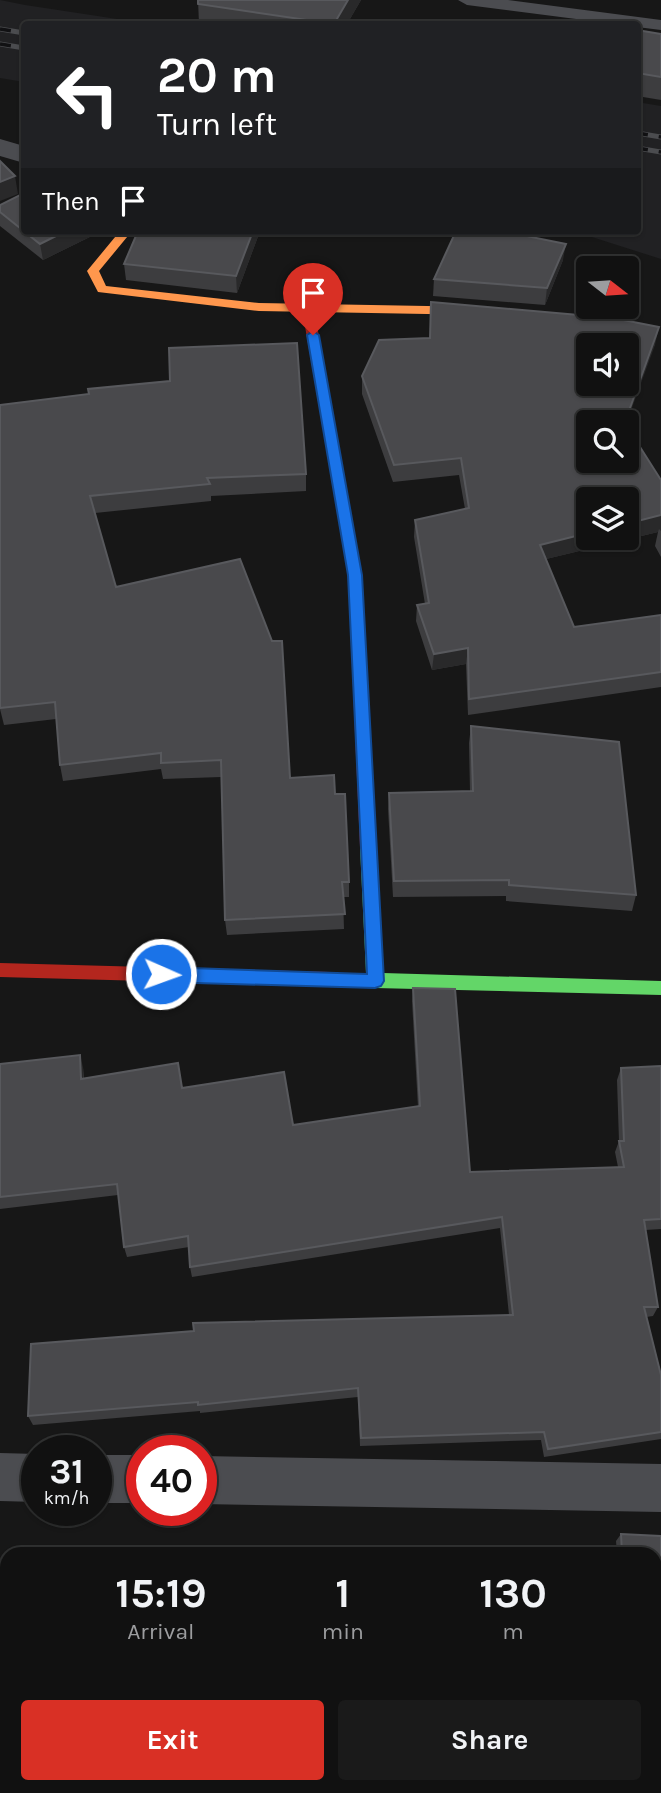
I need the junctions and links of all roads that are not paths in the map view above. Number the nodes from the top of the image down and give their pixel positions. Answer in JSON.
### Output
{"nodes":[{"id":1,"x":467,"y":0,"type":"edge"},
{"id":2,"x":630,"y":21,"type":"edge"},
{"id":3,"x":641,"y":22,"type":"edge"},
{"id":4,"x":661,"y":25,"type":"edge"},
{"id":5,"x":0,"y":147,"type":"edge"},
{"id":6,"x":21,"y":154,"type":"edge"},
{"id":7,"x":123,"y":235,"type":"edge"},
{"id":8,"x":308,"y":309,"type":"junction"},
{"id":9,"x":503,"y":313,"type":"edge"},
{"id":10,"x":0,"y":969,"type":"edge"},
{"id":11,"x":375,"y":981,"type":"junction"},
{"id":12,"x":661,"y":988,"type":"edge"},
{"id":13,"x":0,"y":1477,"type":"edge"},
{"id":14,"x":21,"y":1478,"type":"edge"},
{"id":15,"x":217,"y":1480,"type":"edge"},
{"id":16,"x":661,"y":1488,"type":"edge"}],
"edges":[{"from":1,"to":2,"type":"lane"},
{"from":3,"to":4,"type":"lane"},
{"from":5,"to":6,"type":"street"},
{"from":7,"to":8,"type":"street"},
{"from":8,"to":9,"type":"street"},
{"from":8,"to":11,"type":"street"},
{"from":10,"to":11,"type":"street"},
{"from":11,"to":12,"type":"street"},
{"from":13,"to":14,"type":"street"},
{"from":15,"to":16,"type":"street"}]}
